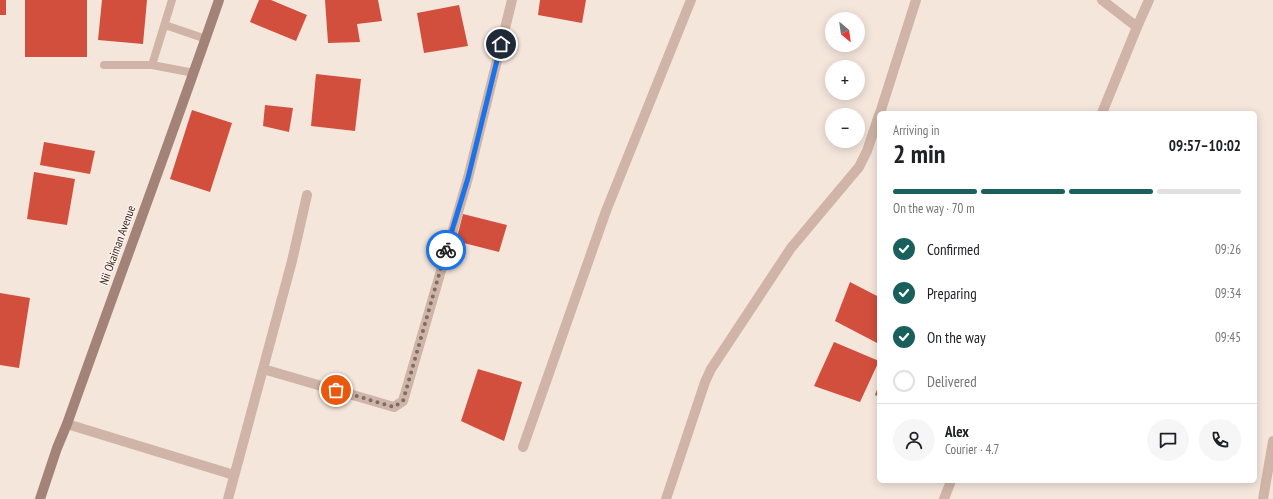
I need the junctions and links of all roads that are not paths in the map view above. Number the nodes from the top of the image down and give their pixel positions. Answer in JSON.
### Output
{"nodes":[{"id":1,"x":172,"y":0,"type":"edge"},
{"id":2,"x":219,"y":0,"type":"edge"},
{"id":3,"x":512,"y":0,"type":"edge"},
{"id":4,"x":691,"y":0,"type":"edge"},
{"id":5,"x":916,"y":0,"type":"edge"},
{"id":6,"x":1102,"y":0,"type":"edge"},
{"id":7,"x":1149,"y":0,"type":"edge"},
{"id":8,"x":165,"y":25,"type":"junction"},
{"id":9,"x":1137,"y":26,"type":"junction"},
{"id":10,"x":206,"y":39,"type":"junction"},
{"id":11,"x":104,"y":65,"type":"dead end"},
{"id":12,"x":152,"y":65,"type":"junction"},
{"id":13,"x":194,"y":73,"type":"junction"},
{"id":14,"x":880,"y":111,"type":"edge"},
{"id":15,"x":1103,"y":111,"type":"edge"},
{"id":16,"x":877,"y":121,"type":"edge"},
{"id":17,"x":307,"y":195,"type":"dead end"},
{"id":18,"x":263,"y":369,"type":"junction"},
{"id":19,"x":67,"y":424,"type":"junction"},
{"id":20,"x":1273,"y":441,"type":"edge"},
{"id":21,"x":522,"y":447,"type":"dead end"},
{"id":22,"x":234,"y":476,"type":"junction"},
{"id":23,"x":951,"y":483,"type":"edge"},
{"id":24,"x":40,"y":499,"type":"edge"},
{"id":25,"x":228,"y":499,"type":"edge"},
{"id":26,"x":666,"y":499,"type":"edge"},
{"id":27,"x":944,"y":499,"type":"edge"},
{"id":28,"x":1263,"y":499,"type":"edge"}],
"edges":[{"from":1,"to":8,"type":"lane"},
{"from":2,"to":10,"type":"street","name":"Nii Okaiman Avenue"},
{"from":3,"to":18,"type":"street"},
{"from":4,"to":21,"type":"street"},
{"from":5,"to":14,"type":"street"},
{"from":6,"to":9,"type":"street"},
{"from":7,"to":9,"type":"street"},
{"from":8,"to":10,"type":"lane"},
{"from":8,"to":12,"type":"lane"},
{"from":9,"to":15,"type":"street"},
{"from":10,"to":13,"type":"street","name":"Nii Okaiman Avenue"},
{"from":11,"to":12,"type":"lane"},
{"from":12,"to":13,"type":"lane"},
{"from":13,"to":19,"type":"street","name":"Nii Okaiman Avenue"},
{"from":16,"to":26,"type":"street"},
{"from":17,"to":18,"type":"street"},
{"from":18,"to":22,"type":"street"},
{"from":19,"to":22,"type":"street"},
{"from":19,"to":24,"type":"street","name":"Nii Okaiman Avenue"},
{"from":20,"to":28,"type":"street"},
{"from":22,"to":25,"type":"street"},
{"from":23,"to":27,"type":"street"}]}
